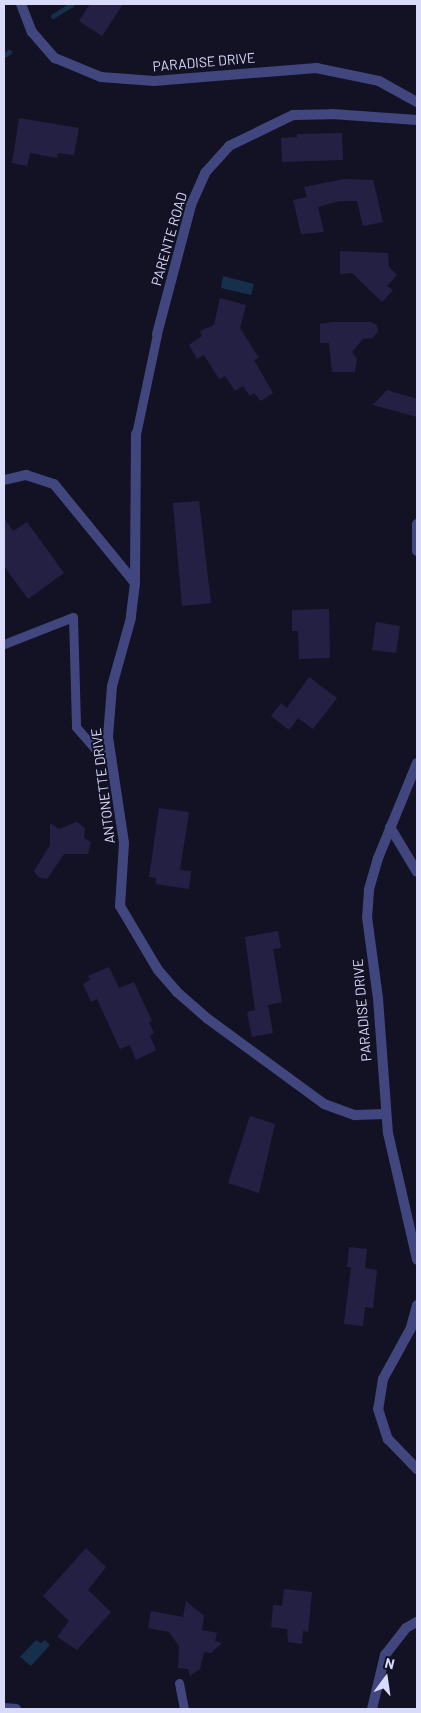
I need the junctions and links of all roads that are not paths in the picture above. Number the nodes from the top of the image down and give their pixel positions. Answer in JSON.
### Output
{"nodes":[{"id":1,"x":21,"y":4,"type":"edge"},
{"id":2,"x":417,"y":102,"type":"edge"},
{"id":3,"x":417,"y":120,"type":"edge"},
{"id":4,"x":157,"y":334,"type":"joint"},
{"id":5,"x":136,"y":434,"type":"joint"},
{"id":6,"x":4,"y":480,"type":"edge"},
{"id":7,"x":417,"y":524,"type":"edge"},
{"id":8,"x":417,"y":551,"type":"edge"},
{"id":9,"x":135,"y":584,"type":"junction"},
{"id":10,"x":4,"y":644,"type":"edge"},
{"id":11,"x":111,"y":758,"type":"junction"},
{"id":12,"x":417,"y":763,"type":"edge"},
{"id":13,"x":390,"y":826,"type":"junction"},
{"id":14,"x":417,"y":872,"type":"edge"},
{"id":15,"x":385,"y":1114,"type":"junction"},
{"id":16,"x":417,"y":1260,"type":"edge"},
{"id":17,"x":417,"y":1305,"type":"edge"},
{"id":18,"x":417,"y":1470,"type":"edge"},
{"id":19,"x":417,"y":1622,"type":"edge"},
{"id":20,"x":179,"y":1683,"type":"dead end"},
{"id":21,"x":4,"y":1708,"type":"edge"},
{"id":22,"x":16,"y":1709,"type":"edge"},
{"id":23,"x":184,"y":1709,"type":"edge"},
{"id":24,"x":372,"y":1709,"type":"edge"}],
"edges":[{"from":1,"to":2,"type":"street","name":"PARADISE DRIVE"},
{"from":3,"to":4,"type":"street","name":"PARENTE ROAD"},
{"from":4,"to":5,"type":"lane"},
{"from":5,"to":9,"type":"street","name":"ANTONETTE DRIVE"},
{"from":6,"to":9,"type":"street"},
{"from":7,"to":8,"type":"street"},
{"from":9,"to":11,"type":"street","name":"ANTONETTE DRIVE"},
{"from":10,"to":11,"type":"lane"},
{"from":11,"to":15,"type":"street","name":"ANTONETTE DRIVE"},
{"from":12,"to":13,"type":"street","name":"PARADISE DRIVE"},
{"from":13,"to":14,"type":"street"},
{"from":13,"to":15,"type":"street","name":"PARADISE DRIVE"},
{"from":15,"to":16,"type":"street","name":"PARADISE DRIVE"},
{"from":17,"to":18,"type":"street"},
{"from":19,"to":24,"type":"street"},
{"from":20,"to":23,"type":"lane"},
{"from":21,"to":22,"type":"street"}]}
